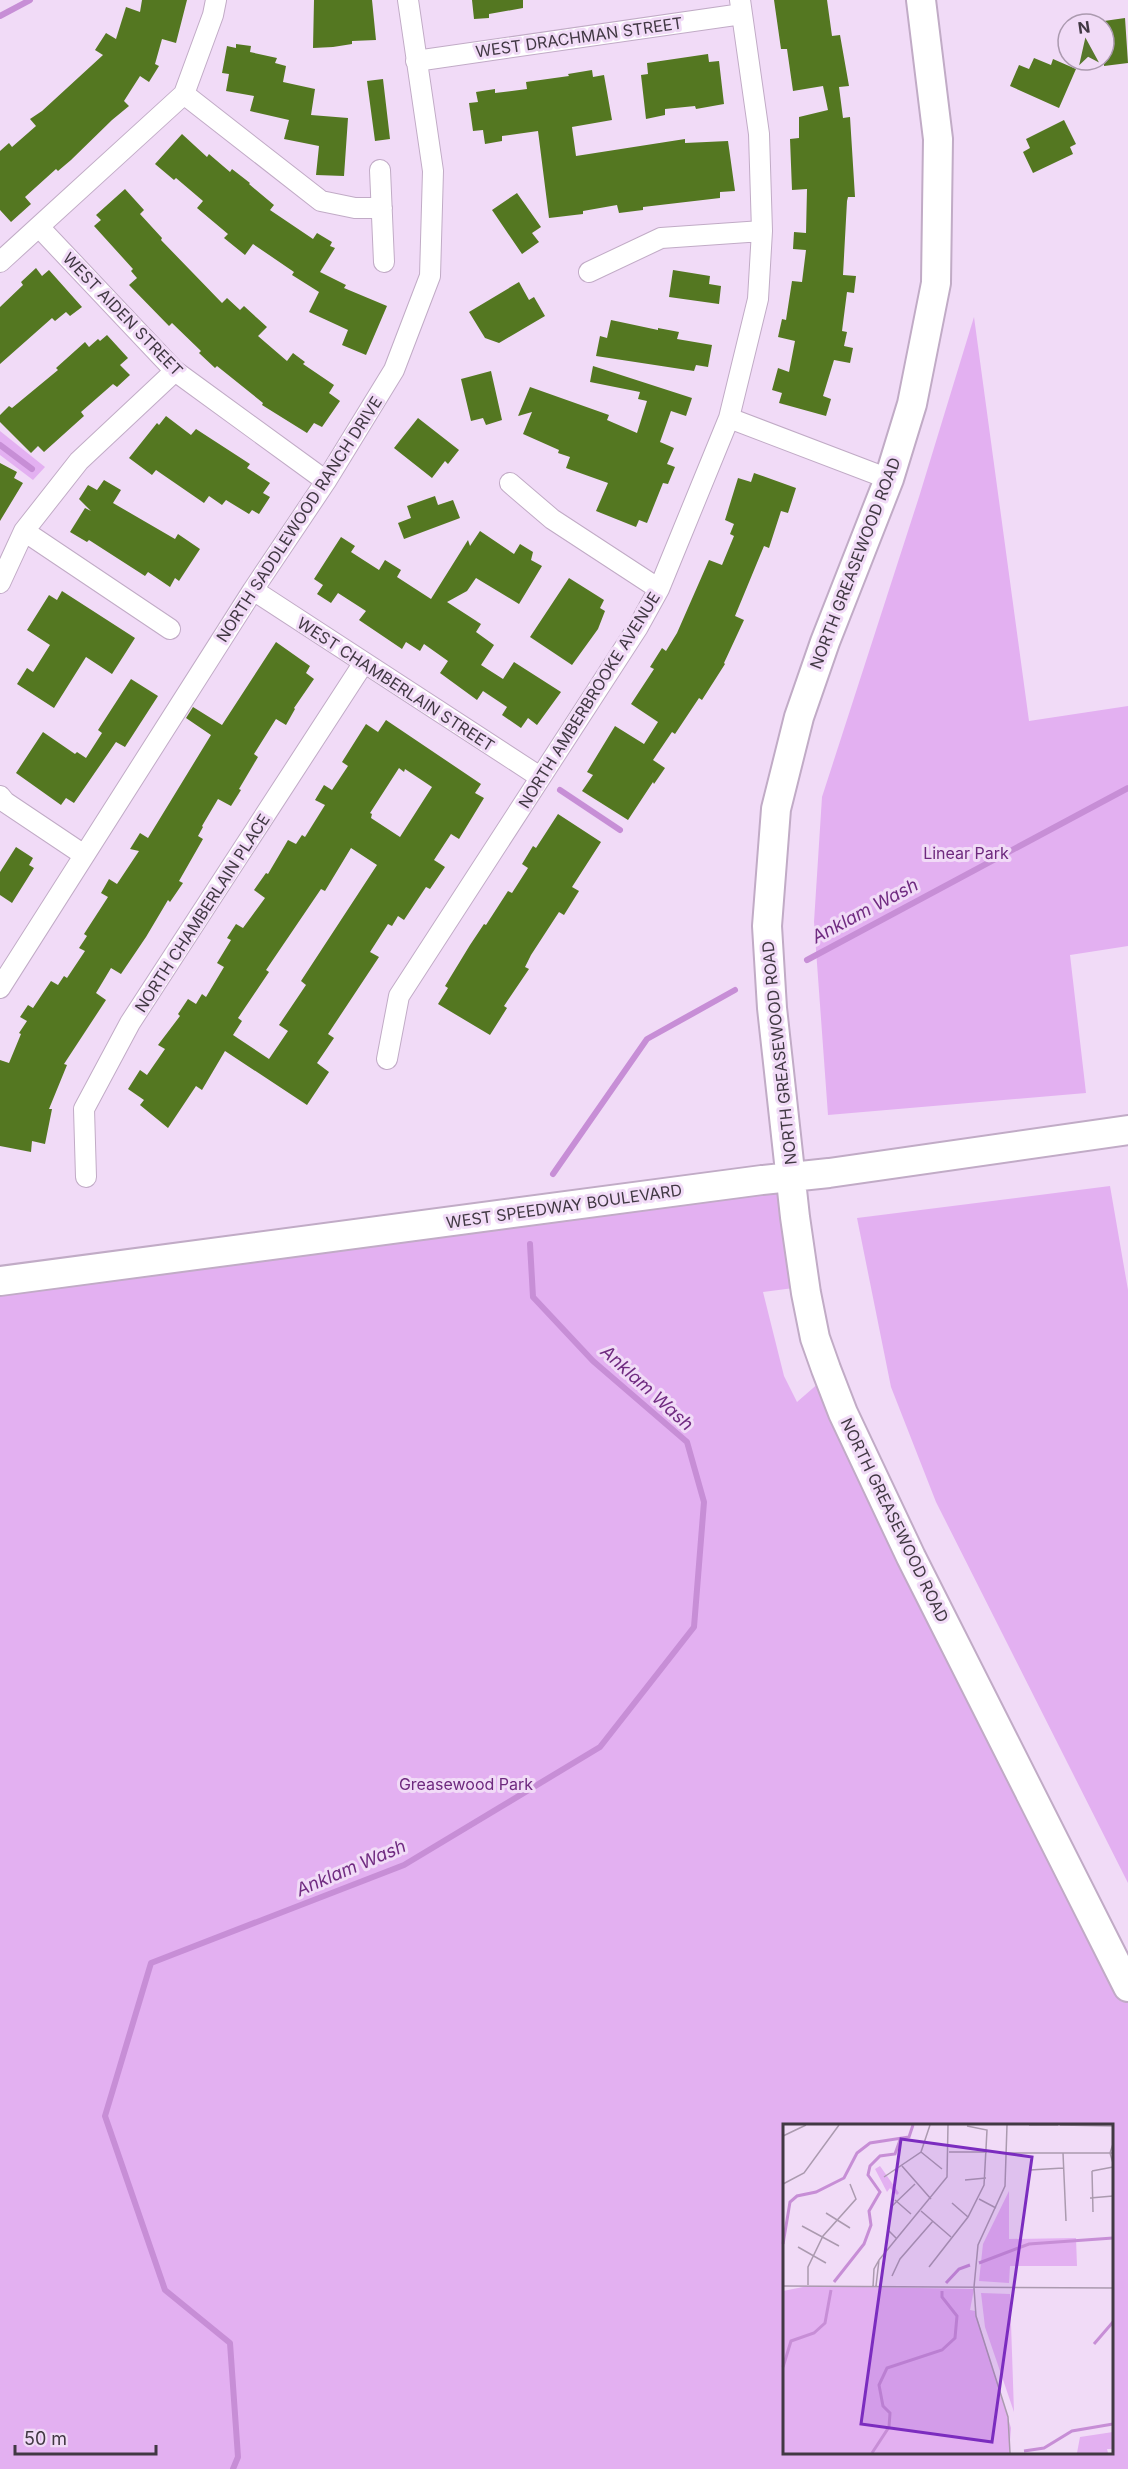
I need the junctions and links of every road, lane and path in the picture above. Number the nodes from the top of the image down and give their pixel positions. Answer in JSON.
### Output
{"nodes":[{"id":1,"x":216,"y":0,"type":"edge"},
{"id":2,"x":408,"y":0,"type":"edge"},
{"id":3,"x":921,"y":0,"type":"edge"},
{"id":4,"x":741,"y":7,"type":"edge"},
{"id":5,"x":416,"y":61,"type":"junction"},
{"id":6,"x":184,"y":94,"type":"junction"},
{"id":7,"x":380,"y":170,"type":"dead end"},
{"id":8,"x":382,"y":208,"type":"junction"},
{"id":9,"x":40,"y":228,"type":"junction"},
{"id":10,"x":762,"y":231,"type":"junction"},
{"id":11,"x":0,"y":262,"type":"edge"},
{"id":12,"x":384,"y":262,"type":"dead end"},
{"id":13,"x":589,"y":272,"type":"dead end"},
{"id":14,"x":175,"y":371,"type":"junction"},
{"id":15,"x":729,"y":418,"type":"junction"},
{"id":16,"x":889,"y":479,"type":"junction"},
{"id":17,"x":326,"y":481,"type":"junction"},
{"id":18,"x":510,"y":483,"type":"dead end"},
{"id":19,"x":24,"y":531,"type":"junction"},
{"id":20,"x":0,"y":583,"type":"edge"},
{"id":21,"x":659,"y":589,"type":"junction"},
{"id":22,"x":253,"y":590,"type":"junction"},
{"id":23,"x":170,"y":629,"type":"dead end"},
{"id":24,"x":363,"y":664,"type":"junction"},
{"id":25,"x":540,"y":777,"type":"junction"},
{"id":26,"x":0,"y":796,"type":"edge"},
{"id":27,"x":84,"y":855,"type":"junction"},
{"id":28,"x":0,"y":988,"type":"edge"},
{"id":29,"x":387,"y":1059,"type":"dead end"},
{"id":30,"x":1128,"y":1130,"type":"edge"},
{"id":31,"x":86,"y":1177,"type":"dead end"},
{"id":32,"x":791,"y":1178,"type":"junction"},
{"id":33,"x":0,"y":1281,"type":"edge"},
{"id":34,"x":1128,"y":1987,"type":"edge"}],
"edges":[{"from":1,"to":6,"type":"street"},
{"from":2,"to":5,"type":"street","name":"NORTH SADDLEWOOD RANCH DRIVE"},
{"from":3,"to":16,"type":"main road","name":"NORTH GREASEWOOD ROAD"},
{"from":4,"to":5,"type":"street","name":"WEST DRACHMAN STREET"},
{"from":4,"to":10,"type":"street","name":"NORTH AMBERBROOKE AVENUE"},
{"from":5,"to":17,"type":"street","name":"NORTH SADDLEWOOD RANCH DRIVE"},
{"from":6,"to":8,"type":"street"},
{"from":6,"to":9,"type":"street"},
{"from":7,"to":8,"type":"street"},
{"from":8,"to":12,"type":"street"},
{"from":9,"to":11,"type":"street"},
{"from":9,"to":14,"type":"street","name":"WEST AIDEN STREET"},
{"from":10,"to":13,"type":"street"},
{"from":10,"to":15,"type":"street","name":"NORTH AMBERBROOKE AVENUE"},
{"from":14,"to":17,"type":"street","name":"WEST AIDEN STREET"},
{"from":14,"to":19,"type":"street"},
{"from":15,"to":16,"type":"street"},
{"from":15,"to":21,"type":"street","name":"NORTH AMBERBROOKE AVENUE"},
{"from":16,"to":32,"type":"main road","name":"NORTH GREASEWOOD ROAD"},
{"from":17,"to":22,"type":"street","name":"NORTH SADDLEWOOD RANCH DRIVE"},
{"from":18,"to":21,"type":"street"},
{"from":19,"to":20,"type":"street"},
{"from":19,"to":23,"type":"street"},
{"from":21,"to":25,"type":"street","name":"NORTH AMBERBROOKE AVENUE"},
{"from":22,"to":24,"type":"street","name":"WEST CHAMBERLAIN STREET"},
{"from":22,"to":27,"type":"street","name":"NORTH SADDLEWOOD RANCH DRIVE"},
{"from":24,"to":25,"type":"street","name":"WEST CHAMBERLAIN STREET"},
{"from":24,"to":31,"type":"street","name":"NORTH CHAMBERLAIN PLACE"},
{"from":25,"to":29,"type":"street","name":"NORTH AMBERBROOKE AVENUE"},
{"from":26,"to":27,"type":"street"},
{"from":27,"to":28,"type":"street","name":"NORTH SADDLEWOOD RANCH DRIVE"},
{"from":30,"to":32,"type":"main road","name":"WEST SPEEDWAY BOULEVARD"},
{"from":32,"to":33,"type":"main road","name":"WEST SPEEDWAY BOULEVARD"},
{"from":32,"to":34,"type":"main road","name":"NORTH GREASEWOOD ROAD"}]}
